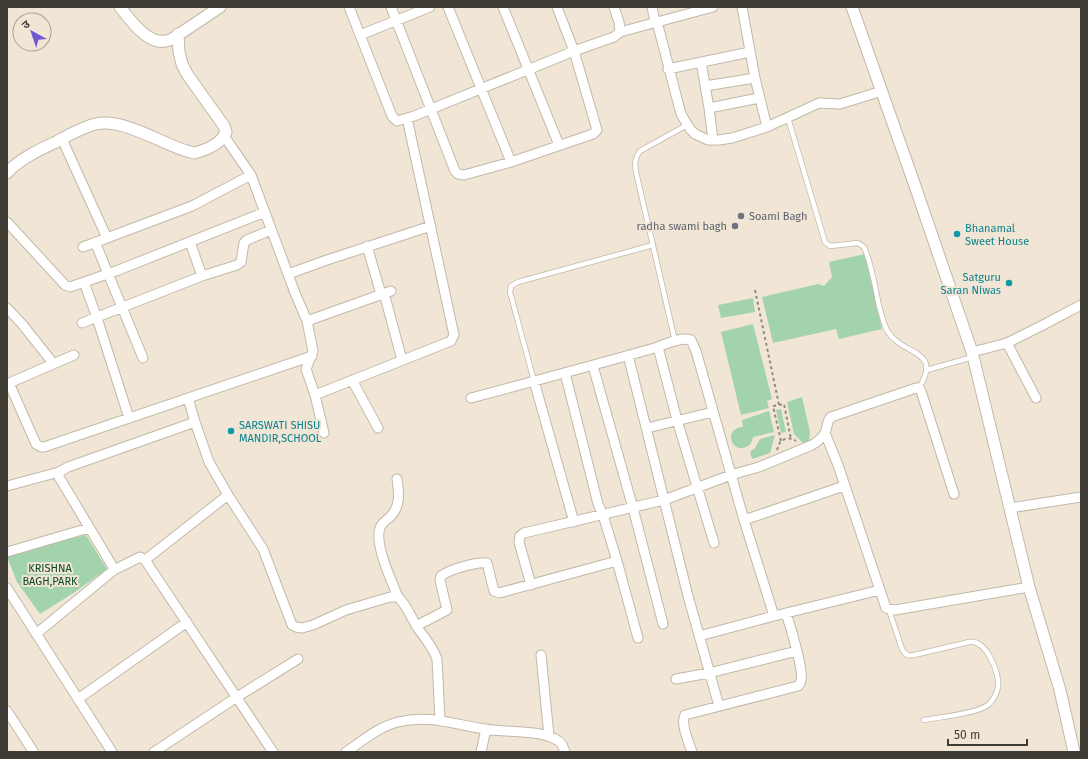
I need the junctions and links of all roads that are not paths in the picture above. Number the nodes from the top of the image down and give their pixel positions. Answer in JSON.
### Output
{"nodes":[{"id":1,"x":120,"y":7,"type":"edge"},
{"id":2,"x":220,"y":7,"type":"edge"},
{"id":3,"x":349,"y":7,"type":"edge"},
{"id":4,"x":391,"y":7,"type":"edge"},
{"id":5,"x":430,"y":7,"type":"edge"},
{"id":6,"x":448,"y":7,"type":"edge"},
{"id":7,"x":503,"y":7,"type":"edge"},
{"id":8,"x":557,"y":7,"type":"edge"},
{"id":9,"x":614,"y":7,"type":"edge"},
{"id":10,"x":652,"y":7,"type":"edge"},
{"id":11,"x":742,"y":7,"type":"edge"},
{"id":12,"x":852,"y":7,"type":"edge"},
{"id":13,"x":709,"y":8,"type":"edge"},
{"id":14,"x":397,"y":20,"type":"junction"},
{"id":15,"x":656,"y":22,"type":"junction"},
{"id":16,"x":620,"y":32,"type":"junction"},
{"id":17,"x":178,"y":34,"type":"junction"},
{"id":18,"x":360,"y":35,"type":"junction"},
{"id":19,"x":574,"y":51,"type":"junction"},
{"id":20,"x":750,"y":52,"type":"junction"},
{"id":21,"x":701,"y":62,"type":"junction"},
{"id":22,"x":668,"y":69,"type":"junction"},
{"id":23,"x":529,"y":70,"type":"junction"},
{"id":24,"x":755,"y":78,"type":"junction"},
{"id":25,"x":705,"y":86,"type":"junction"},
{"id":26,"x":482,"y":87,"type":"junction"},
{"id":27,"x":882,"y":91,"type":"junction"},
{"id":28,"x":759,"y":98,"type":"junction"},
{"id":29,"x":432,"y":108,"type":"junction"},
{"id":30,"x":709,"y":108,"type":"junction"},
{"id":31,"x":407,"y":118,"type":"junction"},
{"id":32,"x":788,"y":118,"type":"junction"},
{"id":33,"x":687,"y":126,"type":"junction"},
{"id":34,"x":766,"y":127,"type":"junction"},
{"id":35,"x":224,"y":136,"type":"junction"},
{"id":36,"x":62,"y":139,"type":"junction"},
{"id":37,"x":713,"y":140,"type":"junction"},
{"id":38,"x":559,"y":145,"type":"junction"},
{"id":39,"x":511,"y":162,"type":"junction"},
{"id":40,"x":7,"y":173,"type":"edge"},
{"id":41,"x":252,"y":175,"type":"junction"},
{"id":42,"x":265,"y":212,"type":"junction"},
{"id":43,"x":7,"y":222,"type":"edge"},
{"id":44,"x":430,"y":226,"type":"junction"},
{"id":45,"x":271,"y":230,"type":"junction"},
{"id":46,"x":107,"y":238,"type":"junction"},
{"id":47,"x":95,"y":242,"type":"junction"},
{"id":48,"x":190,"y":242,"type":"junction"},
{"id":49,"x":653,"y":245,"type":"junction"},
{"id":50,"x":367,"y":246,"type":"junction"},
{"id":51,"x":83,"y":247,"type":"dead end"},
{"id":52,"x":108,"y":274,"type":"junction"},
{"id":53,"x":288,"y":274,"type":"junction"},
{"id":54,"x":202,"y":276,"type":"junction"},
{"id":55,"x":84,"y":282,"type":"junction"},
{"id":56,"x":386,"y":293,"type":"junction"},
{"id":57,"x":1081,"y":305,"type":"edge"},
{"id":58,"x":123,"y":306,"type":"junction"},
{"id":59,"x":7,"y":308,"type":"edge"},
{"id":60,"x":97,"y":318,"type":"junction"},
{"id":61,"x":307,"y":321,"type":"junction"},
{"id":62,"x":82,"y":323,"type":"dead end"},
{"id":63,"x":675,"y":341,"type":"junction"},
{"id":64,"x":1007,"y":343,"type":"junction"},
{"id":65,"x":658,"y":347,"type":"junction"},
{"id":66,"x":972,"y":354,"type":"junction"},
{"id":67,"x":74,"y":355,"type":"dead end"},
{"id":68,"x":628,"y":355,"type":"junction"},
{"id":69,"x":312,"y":356,"type":"junction"},
{"id":70,"x":144,"y":358,"type":"dead end"},
{"id":71,"x":402,"y":360,"type":"junction"},
{"id":72,"x":53,"y":363,"type":"junction"},
{"id":73,"x":593,"y":366,"type":"junction"},
{"id":74,"x":927,"y":370,"type":"junction"},
{"id":75,"x":565,"y":373,"type":"junction"},
{"id":76,"x":352,"y":380,"type":"junction"},
{"id":77,"x":534,"y":381,"type":"junction"},
{"id":78,"x":8,"y":384,"type":"edge"},
{"id":79,"x":919,"y":388,"type":"junction"},
{"id":80,"x":315,"y":395,"type":"junction"},
{"id":81,"x":188,"y":398,"type":"junction"},
{"id":82,"x":471,"y":398,"type":"dead end"},
{"id":83,"x":1036,"y":398,"type":"dead end"},
{"id":84,"x":713,"y":412,"type":"junction"},
{"id":85,"x":129,"y":418,"type":"junction"},
{"id":86,"x":677,"y":420,"type":"junction"},
{"id":87,"x":194,"y":422,"type":"junction"},
{"id":88,"x":378,"y":428,"type":"dead end"},
{"id":89,"x":647,"y":428,"type":"junction"},
{"id":90,"x":324,"y":433,"type":"dead end"},
{"id":91,"x":825,"y":433,"type":"junction"},
{"id":92,"x":59,"y":472,"type":"junction"},
{"id":93,"x":731,"y":475,"type":"junction"},
{"id":94,"x":397,"y":479,"type":"dead end"},
{"id":95,"x":7,"y":486,"type":"edge"},
{"id":96,"x":844,"y":486,"type":"junction"},
{"id":97,"x":697,"y":487,"type":"junction"},
{"id":98,"x":954,"y":494,"type":"dead end"},
{"id":99,"x":228,"y":495,"type":"junction"},
{"id":100,"x":1081,"y":497,"type":"edge"},
{"id":101,"x":664,"y":500,"type":"junction"},
{"id":102,"x":633,"y":508,"type":"junction"},
{"id":103,"x":1010,"y":508,"type":"junction"},
{"id":104,"x":603,"y":515,"type":"junction"},
{"id":105,"x":744,"y":520,"type":"junction"},
{"id":106,"x":574,"y":522,"type":"junction"},
{"id":107,"x":89,"y":528,"type":"junction"},
{"id":108,"x":714,"y":543,"type":"dead end"},
{"id":109,"x":7,"y":552,"type":"edge"},
{"id":110,"x":145,"y":560,"type":"junction"},
{"id":111,"x":617,"y":561,"type":"junction"},
{"id":112,"x":115,"y":569,"type":"junction"},
{"id":113,"x":531,"y":585,"type":"junction"},
{"id":114,"x":1028,"y":587,"type":"junction"},
{"id":115,"x":7,"y":588,"type":"edge"},
{"id":116,"x":880,"y":590,"type":"junction"},
{"id":117,"x":398,"y":597,"type":"junction"},
{"id":118,"x":889,"y":610,"type":"junction"},
{"id":119,"x":786,"y":613,"type":"junction"},
{"id":120,"x":774,"y":616,"type":"junction"},
{"id":121,"x":187,"y":622,"type":"junction"},
{"id":122,"x":663,"y":624,"type":"dead end"},
{"id":123,"x":416,"y":626,"type":"junction"},
{"id":124,"x":36,"y":634,"type":"junction"},
{"id":125,"x":699,"y":636,"type":"junction"},
{"id":126,"x":638,"y":638,"type":"dead end"},
{"id":127,"x":796,"y":651,"type":"junction"},
{"id":128,"x":541,"y":656,"type":"dead end"},
{"id":129,"x":298,"y":659,"type":"dead end"},
{"id":130,"x":709,"y":673,"type":"junction"},
{"id":131,"x":676,"y":679,"type":"dead end"},
{"id":132,"x":237,"y":697,"type":"junction"},
{"id":133,"x":78,"y":699,"type":"junction"},
{"id":134,"x":719,"y":706,"type":"junction"},
{"id":135,"x":7,"y":711,"type":"edge"},
{"id":136,"x":440,"y":720,"type":"junction"},
{"id":137,"x":924,"y":720,"type":"dead end"},
{"id":138,"x":486,"y":729,"type":"junction"},
{"id":139,"x":549,"y":736,"type":"junction"},
{"id":140,"x":33,"y":752,"type":"edge"},
{"id":141,"x":112,"y":752,"type":"edge"},
{"id":142,"x":154,"y":752,"type":"edge"},
{"id":143,"x":273,"y":752,"type":"edge"},
{"id":144,"x":346,"y":752,"type":"edge"},
{"id":145,"x":481,"y":752,"type":"edge"},
{"id":146,"x":565,"y":752,"type":"edge"},
{"id":147,"x":692,"y":752,"type":"edge"},
{"id":148,"x":1074,"y":752,"type":"edge"}],
"edges":[{"from":1,"to":17,"type":"street"},
{"from":2,"to":17,"type":"street"},
{"from":3,"to":18,"type":"street"},
{"from":4,"to":14,"type":"street"},
{"from":5,"to":14,"type":"street"},
{"from":6,"to":26,"type":"street"},
{"from":7,"to":23,"type":"street"},
{"from":8,"to":19,"type":"street"},
{"from":9,"to":16,"type":"street"},
{"from":10,"to":15,"type":"street"},
{"from":11,"to":20,"type":"street"},
{"from":12,"to":27,"type":"street"},
{"from":13,"to":15,"type":"street"},
{"from":14,"to":18,"type":"street"},
{"from":14,"to":29,"type":"street"},
{"from":15,"to":16,"type":"street"},
{"from":15,"to":22,"type":"street"},
{"from":16,"to":19,"type":"street"},
{"from":17,"to":35,"type":"street"},
{"from":18,"to":31,"type":"street"},
{"from":19,"to":23,"type":"street"},
{"from":19,"to":38,"type":"street"},
{"from":20,"to":21,"type":"street"},
{"from":20,"to":24,"type":"street"},
{"from":21,"to":22,"type":"street"},
{"from":21,"to":25,"type":"street"},
{"from":22,"to":33,"type":"street"},
{"from":23,"to":26,"type":"street"},
{"from":23,"to":38,"type":"street"},
{"from":24,"to":25,"type":"street"},
{"from":24,"to":28,"type":"street"},
{"from":25,"to":30,"type":"street"},
{"from":26,"to":29,"type":"street"},
{"from":26,"to":39,"type":"street"},
{"from":27,"to":32,"type":"street"},
{"from":27,"to":66,"type":"street"},
{"from":28,"to":30,"type":"street"},
{"from":28,"to":34,"type":"street"},
{"from":29,"to":31,"type":"street"},
{"from":29,"to":39,"type":"street"},
{"from":30,"to":37,"type":"street"},
{"from":31,"to":44,"type":"street"},
{"from":32,"to":34,"type":"street"},
{"from":32,"to":74,"type":"lane"},
{"from":33,"to":37,"type":"street"},
{"from":33,"to":49,"type":"lane"},
{"from":34,"to":37,"type":"street"},
{"from":35,"to":36,"type":"street"},
{"from":35,"to":41,"type":"street"},
{"from":36,"to":40,"type":"street"},
{"from":36,"to":46,"type":"street"},
{"from":38,"to":39,"type":"street"},
{"from":41,"to":42,"type":"street"},
{"from":41,"to":46,"type":"street"},
{"from":42,"to":45,"type":"street"},
{"from":42,"to":48,"type":"street"},
{"from":43,"to":55,"type":"street"},
{"from":44,"to":50,"type":"street"},
{"from":44,"to":71,"type":"street"},
{"from":45,"to":53,"type":"street"},
{"from":45,"to":54,"type":"street"},
{"from":46,"to":47,"type":"street"},
{"from":47,"to":51,"type":"street"},
{"from":47,"to":52,"type":"street"},
{"from":48,"to":52,"type":"street"},
{"from":48,"to":54,"type":"street"},
{"from":49,"to":63,"type":"lane"},
{"from":49,"to":77,"type":"lane"},
{"from":50,"to":53,"type":"street"},
{"from":50,"to":56,"type":"street"},
{"from":52,"to":55,"type":"street"},
{"from":52,"to":58,"type":"street"},
{"from":53,"to":61,"type":"street"},
{"from":54,"to":58,"type":"street"},
{"from":55,"to":60,"type":"street"},
{"from":56,"to":61,"type":"street"},
{"from":56,"to":71,"type":"street"},
{"from":57,"to":64,"type":"street"},
{"from":58,"to":60,"type":"street"},
{"from":58,"to":70,"type":"street"},
{"from":59,"to":72,"type":"street"},
{"from":60,"to":62,"type":"street"},
{"from":60,"to":85,"type":"street"},
{"from":61,"to":69,"type":"street"},
{"from":63,"to":65,"type":"street"},
{"from":63,"to":84,"type":"street"},
{"from":64,"to":66,"type":"street"},
{"from":64,"to":83,"type":"street"},
{"from":65,"to":68,"type":"street"},
{"from":65,"to":86,"type":"street"},
{"from":66,"to":74,"type":"lane"},
{"from":66,"to":103,"type":"street"},
{"from":67,"to":72,"type":"street"},
{"from":68,"to":73,"type":"street"},
{"from":68,"to":89,"type":"street"},
{"from":69,"to":80,"type":"street"},
{"from":69,"to":81,"type":"street"},
{"from":71,"to":76,"type":"street"},
{"from":72,"to":78,"type":"street"},
{"from":73,"to":75,"type":"street"},
{"from":73,"to":102,"type":"street"},
{"from":74,"to":79,"type":"lane"},
{"from":75,"to":77,"type":"street"},
{"from":75,"to":104,"type":"street"},
{"from":76,"to":80,"type":"street"},
{"from":76,"to":88,"type":"street"},
{"from":77,"to":82,"type":"street"},
{"from":77,"to":106,"type":"street"},
{"from":78,"to":85,"type":"street"},
{"from":79,"to":91,"type":"street"},
{"from":79,"to":98,"type":"street"},
{"from":80,"to":90,"type":"street"},
{"from":81,"to":85,"type":"street"},
{"from":81,"to":87,"type":"street"},
{"from":84,"to":86,"type":"street"},
{"from":84,"to":93,"type":"street"},
{"from":86,"to":89,"type":"street"},
{"from":86,"to":97,"type":"street"},
{"from":87,"to":92,"type":"street"},
{"from":87,"to":99,"type":"street"},
{"from":89,"to":101,"type":"street"},
{"from":91,"to":93,"type":"street"},
{"from":91,"to":96,"type":"street"},
{"from":92,"to":95,"type":"street"},
{"from":92,"to":107,"type":"street"},
{"from":93,"to":97,"type":"street"},
{"from":93,"to":105,"type":"street"},
{"from":94,"to":117,"type":"street"},
{"from":96,"to":105,"type":"street"},
{"from":96,"to":116,"type":"street"},
{"from":97,"to":101,"type":"street"},
{"from":97,"to":108,"type":"street"},
{"from":99,"to":110,"type":"street"},
{"from":99,"to":117,"type":"street"},
{"from":100,"to":103,"type":"street"},
{"from":101,"to":102,"type":"street"},
{"from":101,"to":125,"type":"street"},
{"from":102,"to":104,"type":"street"},
{"from":102,"to":122,"type":"street"},
{"from":103,"to":114,"type":"street"},
{"from":104,"to":106,"type":"street"},
{"from":104,"to":111,"type":"street"},
{"from":105,"to":120,"type":"street"},
{"from":106,"to":113,"type":"street"},
{"from":107,"to":109,"type":"street"},
{"from":107,"to":112,"type":"street"},
{"from":110,"to":112,"type":"street"},
{"from":110,"to":121,"type":"street"},
{"from":111,"to":113,"type":"street"},
{"from":111,"to":126,"type":"street"},
{"from":112,"to":124,"type":"street"},
{"from":113,"to":123,"type":"street"},
{"from":114,"to":118,"type":"street"},
{"from":114,"to":148,"type":"street"},
{"from":115,"to":124,"type":"street"},
{"from":116,"to":118,"type":"street"},
{"from":116,"to":119,"type":"street"},
{"from":117,"to":123,"type":"street"},
{"from":118,"to":137,"type":"lane"},
{"from":119,"to":120,"type":"street"},
{"from":119,"to":127,"type":"street"},
{"from":120,"to":125,"type":"street"},
{"from":121,"to":132,"type":"street"},
{"from":121,"to":133,"type":"street"},
{"from":123,"to":136,"type":"street"},
{"from":124,"to":133,"type":"street"},
{"from":125,"to":130,"type":"street"},
{"from":127,"to":130,"type":"street"},
{"from":127,"to":134,"type":"street"},
{"from":128,"to":139,"type":"street"},
{"from":129,"to":132,"type":"street"},
{"from":130,"to":131,"type":"street"},
{"from":130,"to":134,"type":"street"},
{"from":132,"to":142,"type":"street"},
{"from":132,"to":143,"type":"street"},
{"from":133,"to":141,"type":"street"},
{"from":134,"to":147,"type":"street"},
{"from":135,"to":140,"type":"street"},
{"from":136,"to":138,"type":"street"},
{"from":136,"to":144,"type":"street"},
{"from":138,"to":139,"type":"street"},
{"from":138,"to":145,"type":"street"},
{"from":139,"to":146,"type":"street"}]}
